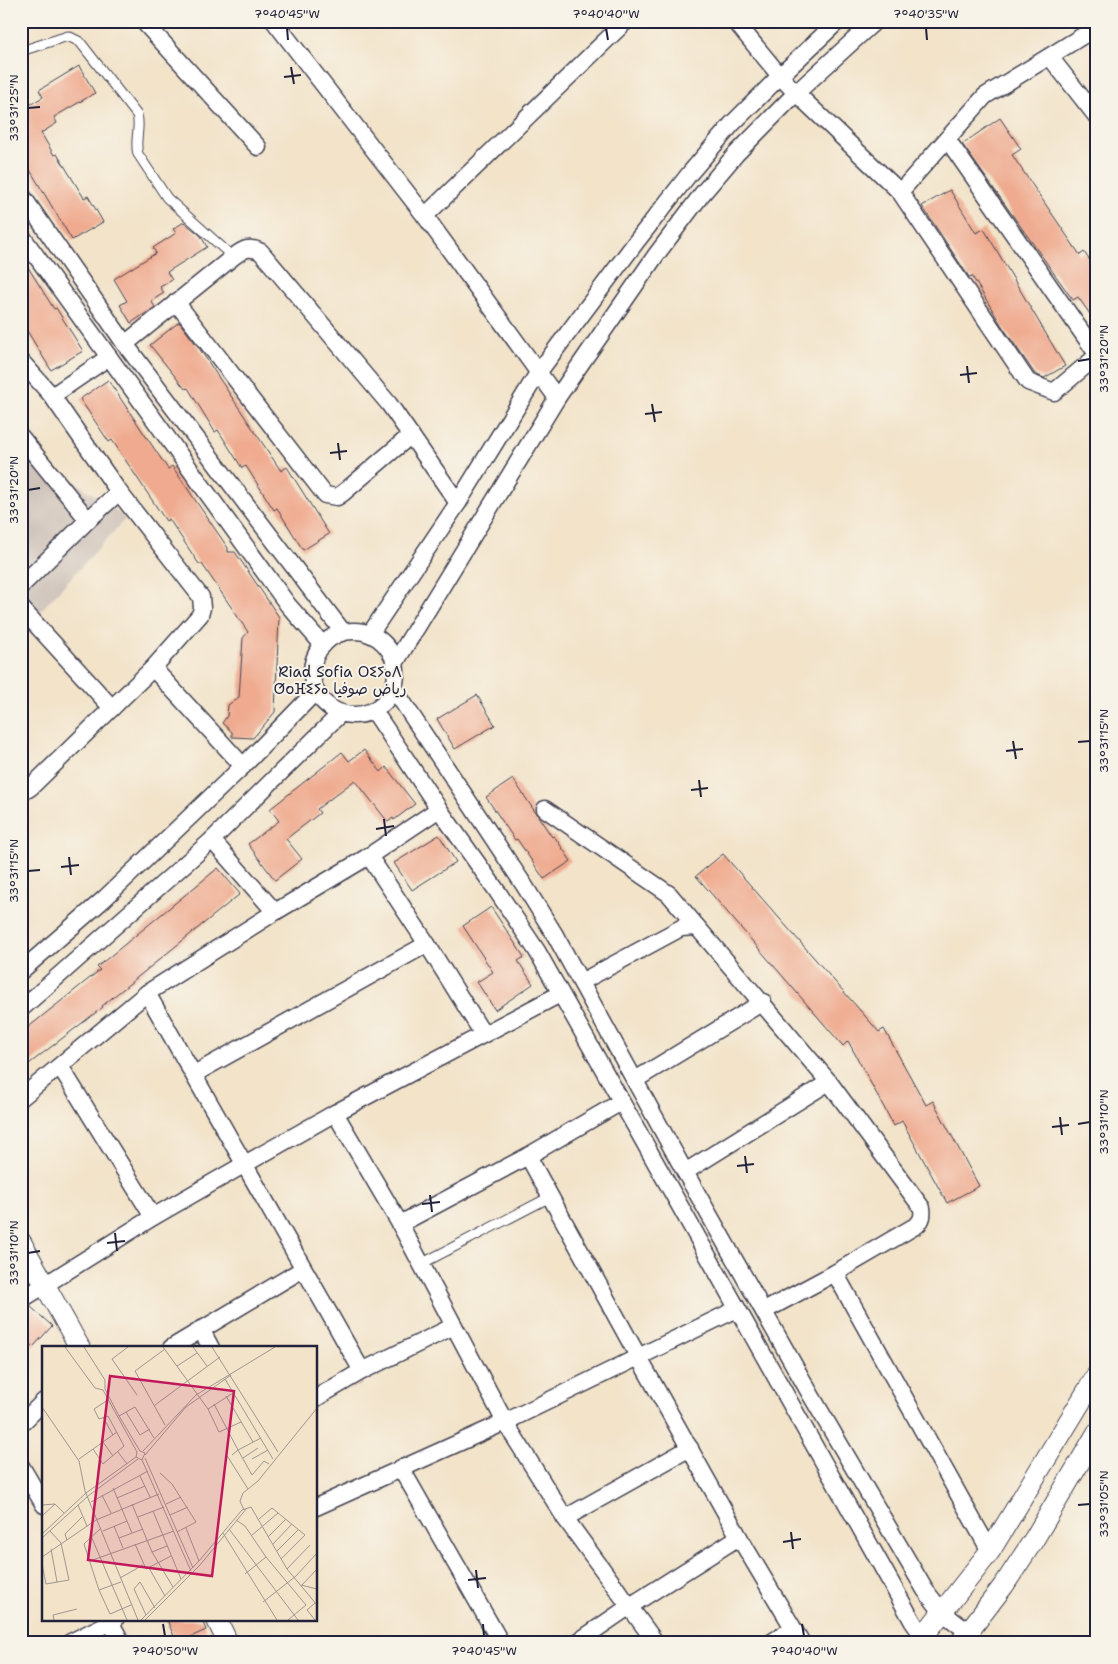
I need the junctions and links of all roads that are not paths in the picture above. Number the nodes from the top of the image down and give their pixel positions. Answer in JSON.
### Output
{"nodes":[{"id":1,"x":143,"y":21,"type":"edge"},
{"id":2,"x":274,"y":21,"type":"edge"},
{"id":3,"x":626,"y":21,"type":"edge"},
{"id":4,"x":735,"y":21,"type":"edge"},
{"id":5,"x":838,"y":21,"type":"edge"},
{"id":6,"x":875,"y":21,"type":"edge"},
{"id":7,"x":1097,"y":27,"type":"edge"},
{"id":8,"x":21,"y":51,"type":"edge"},
{"id":9,"x":1050,"y":57,"type":"junction"},
{"id":10,"x":780,"y":76,"type":"junction"},
{"id":11,"x":796,"y":93,"type":"junction"},
{"id":12,"x":1097,"y":117,"type":"edge"},
{"id":13,"x":947,"y":139,"type":"junction"},
{"id":14,"x":258,"y":147,"type":"dead end"},
{"id":15,"x":900,"y":192,"type":"junction"},
{"id":16,"x":21,"y":194,"type":"edge"},
{"id":17,"x":425,"y":216,"type":"junction"},
{"id":18,"x":21,"y":235,"type":"edge"},
{"id":19,"x":233,"y":257,"type":"junction"},
{"id":20,"x":176,"y":302,"type":"junction"},
{"id":21,"x":125,"y":344,"type":"junction"},
{"id":22,"x":1097,"y":355,"type":"edge"},
{"id":23,"x":109,"y":356,"type":"junction"},
{"id":24,"x":21,"y":361,"type":"edge"},
{"id":25,"x":538,"y":373,"type":"junction"},
{"id":26,"x":52,"y":396,"type":"junction"},
{"id":27,"x":556,"y":398,"type":"junction"},
{"id":28,"x":411,"y":434,"type":"junction"},
{"id":29,"x":21,"y":437,"type":"edge"},
{"id":30,"x":119,"y":492,"type":"junction"},
{"id":31,"x":458,"y":503,"type":"junction"},
{"id":32,"x":88,"y":520,"type":"junction"},
{"id":33,"x":21,"y":586,"type":"edge"},
{"id":34,"x":21,"y":608,"type":"edge"},
{"id":35,"x":343,"y":632,"type":"junction"},
{"id":36,"x":370,"y":634,"type":"junction"},
{"id":37,"x":322,"y":645,"type":"junction"},
{"id":38,"x":395,"y":663,"type":"junction"},
{"id":39,"x":153,"y":668,"type":"junction"},
{"id":40,"x":394,"y":689,"type":"junction"},
{"id":41,"x":316,"y":691,"type":"junction"},
{"id":42,"x":112,"y":708,"type":"junction"},
{"id":43,"x":374,"y":710,"type":"junction"},
{"id":44,"x":341,"y":713,"type":"junction"},
{"id":45,"x":243,"y":766,"type":"junction"},
{"id":46,"x":21,"y":784,"type":"edge"},
{"id":47,"x":439,"y":809,"type":"junction"},
{"id":48,"x":546,"y":810,"type":"dead end"},
{"id":49,"x":212,"y":840,"type":"junction"},
{"id":50,"x":369,"y":856,"type":"junction"},
{"id":51,"x":275,"y":912,"type":"junction"},
{"id":52,"x":696,"y":927,"type":"junction"},
{"id":53,"x":427,"y":944,"type":"junction"},
{"id":54,"x":21,"y":971,"type":"edge"},
{"id":55,"x":581,"y":982,"type":"junction"},
{"id":56,"x":146,"y":993,"type":"junction"},
{"id":57,"x":560,"y":994,"type":"junction"},
{"id":58,"x":763,"y":1002,"type":"junction"},
{"id":59,"x":21,"y":1009,"type":"edge"},
{"id":60,"x":482,"y":1034,"type":"junction"},
{"id":61,"x":60,"y":1066,"type":"junction"},
{"id":62,"x":194,"y":1074,"type":"junction"},
{"id":63,"x":635,"y":1080,"type":"junction"},
{"id":64,"x":830,"y":1082,"type":"junction"},
{"id":65,"x":21,"y":1098,"type":"edge"},
{"id":66,"x":620,"y":1102,"type":"junction"},
{"id":67,"x":335,"y":1113,"type":"junction"},
{"id":68,"x":528,"y":1156,"type":"junction"},
{"id":69,"x":245,"y":1164,"type":"junction"},
{"id":70,"x":685,"y":1172,"type":"junction"},
{"id":71,"x":550,"y":1197,"type":"junction"},
{"id":72,"x":153,"y":1217,"type":"junction"},
{"id":73,"x":400,"y":1224,"type":"junction"},
{"id":74,"x":21,"y":1242,"type":"edge"},
{"id":75,"x":421,"y":1264,"type":"junction"},
{"id":76,"x":303,"y":1269,"type":"junction"},
{"id":77,"x":835,"y":1273,"type":"junction"},
{"id":78,"x":44,"y":1285,"type":"junction"},
{"id":79,"x":21,"y":1300,"type":"edge"},
{"id":80,"x":737,"y":1309,"type":"junction"},
{"id":81,"x":764,"y":1311,"type":"junction"},
{"id":82,"x":454,"y":1326,"type":"junction"},
{"id":83,"x":201,"y":1329,"type":"junction"},
{"id":84,"x":79,"y":1346,"type":"edge"},
{"id":85,"x":174,"y":1346,"type":"edge"},
{"id":86,"x":210,"y":1346,"type":"edge"},
{"id":87,"x":639,"y":1358,"type":"junction"},
{"id":88,"x":362,"y":1371,"type":"junction"},
{"id":89,"x":1097,"y":1375,"type":"edge"},
{"id":90,"x":318,"y":1397,"type":"edge"},
{"id":91,"x":42,"y":1403,"type":"edge"},
{"id":92,"x":505,"y":1422,"type":"junction"},
{"id":93,"x":21,"y":1424,"type":"edge"},
{"id":94,"x":1097,"y":1433,"type":"edge"},
{"id":95,"x":690,"y":1448,"type":"junction"},
{"id":96,"x":21,"y":1466,"type":"edge"},
{"id":97,"x":401,"y":1468,"type":"junction"},
{"id":98,"x":42,"y":1502,"type":"edge"},
{"id":99,"x":318,"y":1506,"type":"edge"},
{"id":100,"x":565,"y":1518,"type":"junction"},
{"id":101,"x":740,"y":1537,"type":"junction"},
{"id":102,"x":990,"y":1551,"type":"junction"},
{"id":103,"x":630,"y":1606,"type":"junction"},
{"id":104,"x":942,"y":1612,"type":"junction"},
{"id":105,"x":109,"y":1622,"type":"edge"},
{"id":106,"x":112,"y":1622,"type":"edge"},
{"id":107,"x":218,"y":1622,"type":"edge"},
{"id":108,"x":797,"y":1636,"type":"edge"},
{"id":109,"x":964,"y":1637,"type":"edge"},
{"id":110,"x":923,"y":1641,"type":"edge"},
{"id":111,"x":500,"y":1642,"type":"edge"},
{"id":112,"x":70,"y":1643,"type":"edge"},
{"id":113,"x":122,"y":1643,"type":"edge"},
{"id":114,"x":228,"y":1643,"type":"edge"},
{"id":115,"x":576,"y":1643,"type":"edge"},
{"id":116,"x":656,"y":1643,"type":"edge"},
{"id":117,"x":770,"y":1643,"type":"edge"}],
"edges":[{"from":1,"to":14,"type":"street"},
{"from":2,"to":17,"type":"street"},
{"from":3,"to":17,"type":"street"},
{"from":4,"to":10,"type":"street"},
{"from":5,"to":10,"type":"street"},
{"from":6,"to":11,"type":"street"},
{"from":7,"to":9,"type":"street"},
{"from":8,"to":19,"type":"lane"},
{"from":9,"to":12,"type":"street"},
{"from":9,"to":13,"type":"street"},
{"from":10,"to":11,"type":"street"},
{"from":10,"to":25,"type":"street"},
{"from":11,"to":15,"type":"street"},
{"from":11,"to":27,"type":"street"},
{"from":13,"to":15,"type":"street"},
{"from":13,"to":22,"type":"street"},
{"from":15,"to":22,"type":"street"},
{"from":16,"to":21,"type":"street"},
{"from":17,"to":25,"type":"street"},
{"from":18,"to":23,"type":"street"},
{"from":19,"to":20,"type":"street"},
{"from":19,"to":28,"type":"street"},
{"from":20,"to":21,"type":"street"},
{"from":20,"to":28,"type":"street"},
{"from":21,"to":35,"type":"street"},
{"from":23,"to":26,"type":"street"},
{"from":23,"to":37,"type":"street"},
{"from":24,"to":26,"type":"street"},
{"from":25,"to":27,"type":"street"},
{"from":25,"to":31,"type":"street"},
{"from":26,"to":30,"type":"street"},
{"from":27,"to":38,"type":"street"},
{"from":28,"to":31,"type":"street"},
{"from":29,"to":32,"type":"street"},
{"from":30,"to":32,"type":"street"},
{"from":30,"to":39,"type":"street"},
{"from":31,"to":36,"type":"street"},
{"from":32,"to":33,"type":"street"},
{"from":34,"to":42,"type":"street"},
{"from":35,"to":36,"type":"street"},
{"from":35,"to":37,"type":"street"},
{"from":36,"to":38,"type":"street"},
{"from":37,"to":41,"type":"street"},
{"from":38,"to":40,"type":"street"},
{"from":39,"to":42,"type":"street"},
{"from":39,"to":45,"type":"street"},
{"from":40,"to":43,"type":"street"},
{"from":40,"to":55,"type":"street"},
{"from":41,"to":44,"type":"street"},
{"from":41,"to":45,"type":"street"},
{"from":42,"to":46,"type":"street"},
{"from":43,"to":44,"type":"street"},
{"from":43,"to":47,"type":"street"},
{"from":44,"to":49,"type":"street"},
{"from":45,"to":54,"type":"street"},
{"from":47,"to":50,"type":"street"},
{"from":47,"to":57,"type":"street"},
{"from":48,"to":52,"type":"street"},
{"from":49,"to":51,"type":"street"},
{"from":49,"to":59,"type":"street"},
{"from":50,"to":51,"type":"street"},
{"from":50,"to":53,"type":"street"},
{"from":51,"to":56,"type":"street"},
{"from":52,"to":55,"type":"street"},
{"from":52,"to":58,"type":"street"},
{"from":53,"to":60,"type":"street"},
{"from":53,"to":62,"type":"street"},
{"from":55,"to":63,"type":"street"},
{"from":56,"to":61,"type":"street"},
{"from":56,"to":62,"type":"street"},
{"from":57,"to":60,"type":"street"},
{"from":57,"to":66,"type":"street"},
{"from":58,"to":63,"type":"street"},
{"from":58,"to":64,"type":"street"},
{"from":60,"to":67,"type":"street"},
{"from":61,"to":65,"type":"street"},
{"from":61,"to":72,"type":"street"},
{"from":62,"to":69,"type":"street"},
{"from":63,"to":70,"type":"street"},
{"from":64,"to":70,"type":"street"},
{"from":64,"to":77,"type":"street"},
{"from":66,"to":68,"type":"street"},
{"from":66,"to":80,"type":"street"},
{"from":67,"to":69,"type":"street"},
{"from":67,"to":73,"type":"street"},
{"from":68,"to":71,"type":"street"},
{"from":68,"to":73,"type":"street"},
{"from":69,"to":72,"type":"street"},
{"from":69,"to":76,"type":"street"},
{"from":70,"to":81,"type":"street"},
{"from":71,"to":75,"type":"lane"},
{"from":71,"to":87,"type":"street"},
{"from":72,"to":78,"type":"street"},
{"from":73,"to":75,"type":"street"},
{"from":74,"to":78,"type":"street"},
{"from":75,"to":82,"type":"street"},
{"from":76,"to":83,"type":"street"},
{"from":76,"to":88,"type":"street"},
{"from":77,"to":81,"type":"street"},
{"from":77,"to":102,"type":"street"},
{"from":78,"to":79,"type":"street"},
{"from":78,"to":84,"type":"street"},
{"from":80,"to":87,"type":"street"},
{"from":80,"to":110,"type":"street"},
{"from":81,"to":104,"type":"street"},
{"from":82,"to":88,"type":"street"},
{"from":82,"to":92,"type":"street"},
{"from":83,"to":85,"type":"street"},
{"from":83,"to":86,"type":"street"},
{"from":87,"to":92,"type":"street"},
{"from":87,"to":95,"type":"street"},
{"from":88,"to":90,"type":"street"},
{"from":89,"to":102,"type":"street"},
{"from":91,"to":93,"type":"street"},
{"from":92,"to":97,"type":"street"},
{"from":92,"to":100,"type":"street"},
{"from":94,"to":109,"type":"street"},
{"from":95,"to":100,"type":"street"},
{"from":95,"to":101,"type":"street"},
{"from":96,"to":98,"type":"street"},
{"from":97,"to":99,"type":"street"},
{"from":97,"to":111,"type":"street"},
{"from":100,"to":103,"type":"street"},
{"from":101,"to":103,"type":"street"},
{"from":101,"to":108,"type":"street"},
{"from":102,"to":104,"type":"street"},
{"from":103,"to":115,"type":"street"},
{"from":103,"to":116,"type":"street"},
{"from":104,"to":109,"type":"street"},
{"from":104,"to":110,"type":"street"},
{"from":105,"to":112,"type":"street"},
{"from":106,"to":113,"type":"street"},
{"from":107,"to":114,"type":"street"},
{"from":108,"to":117,"type":"street"}]}
